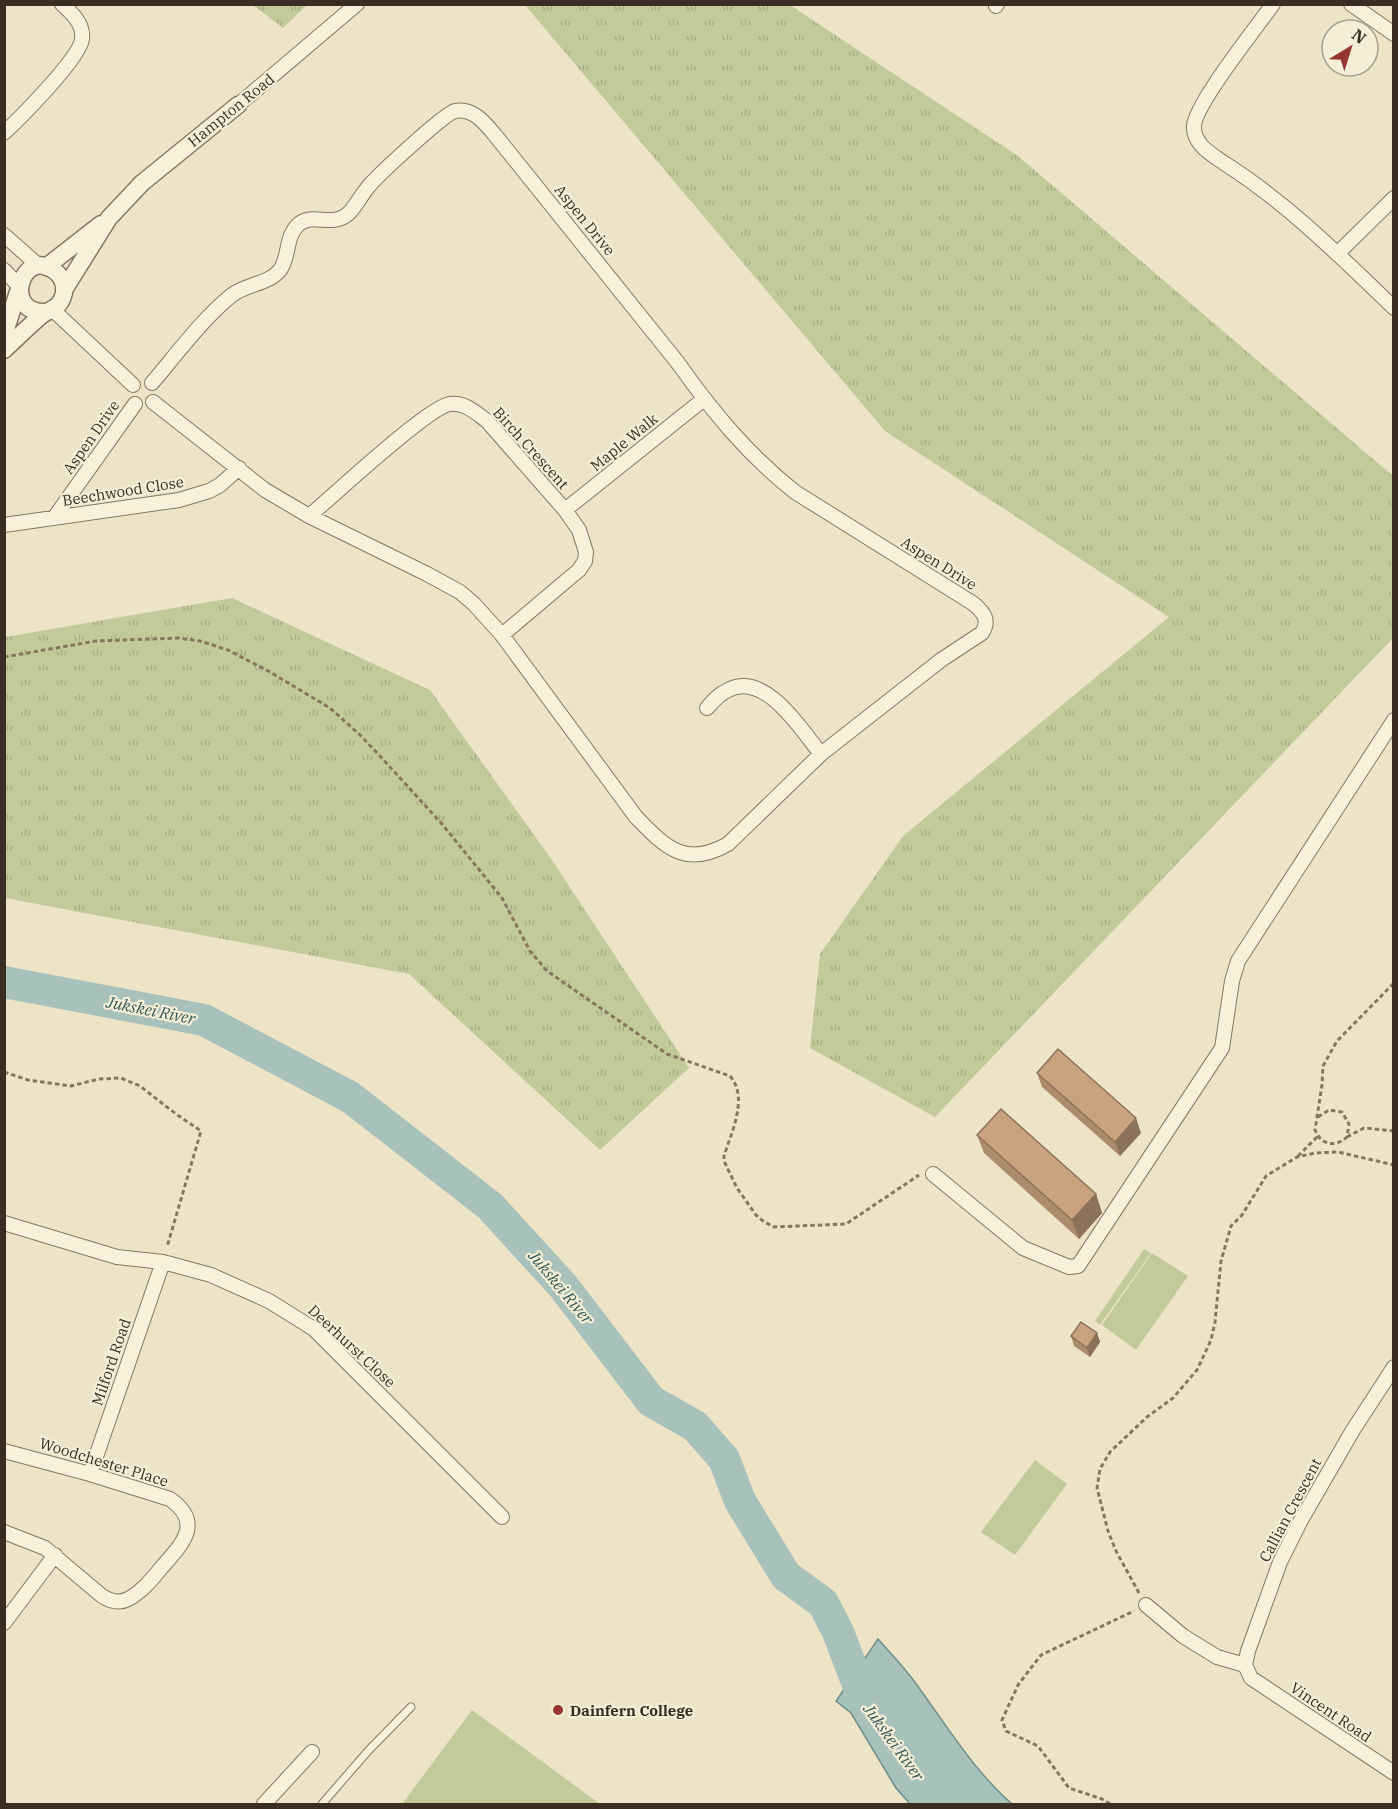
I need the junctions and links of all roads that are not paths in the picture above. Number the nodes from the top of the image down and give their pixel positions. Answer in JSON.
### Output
{"nodes":[{"id":1,"x":62,"y":4,"type":"edge"},
{"id":2,"x":357,"y":4,"type":"edge"},
{"id":3,"x":1273,"y":4,"type":"edge"},
{"id":4,"x":1351,"y":4,"type":"edge"},
{"id":5,"x":1394,"y":34,"type":"edge"},
{"id":6,"x":238,"y":105,"type":"joint"},
{"id":7,"x":4,"y":134,"type":"edge"},
{"id":8,"x":1394,"y":198,"type":"edge"},
{"id":9,"x":109,"y":218,"type":"junction"},
{"id":10,"x":4,"y":235,"type":"edge"},
{"id":11,"x":1337,"y":254,"type":"junction"},
{"id":12,"x":43,"y":267,"type":"junction"},
{"id":13,"x":4,"y":270,"type":"edge"},
{"id":14,"x":18,"y":289,"type":"junction"},
{"id":15,"x":64,"y":290,"type":"junction"},
{"id":16,"x":1394,"y":308,"type":"edge"},
{"id":17,"x":49,"y":311,"type":"junction"},
{"id":18,"x":4,"y":335,"type":"edge"},
{"id":19,"x":4,"y":350,"type":"edge"},
{"id":20,"x":152,"y":383,"type":"junction"},
{"id":21,"x":133,"y":385,"type":"junction"},
{"id":22,"x":704,"y":399,"type":"junction"},
{"id":23,"x":153,"y":402,"type":"junction"},
{"id":24,"x":135,"y":404,"type":"junction"},
{"id":25,"x":239,"y":468,"type":"junction"},
{"id":26,"x":565,"y":510,"type":"junction"},
{"id":27,"x":309,"y":516,"type":"junction"},
{"id":28,"x":54,"y":518,"type":"junction"},
{"id":29,"x":4,"y":525,"type":"edge"},
{"id":30,"x":502,"y":635,"type":"junction"},
{"id":31,"x":707,"y":708,"type":"dead end"},
{"id":32,"x":1394,"y":720,"type":"edge"},
{"id":33,"x":821,"y":754,"type":"junction"},
{"id":34,"x":933,"y":1174,"type":"road end"},
{"id":35,"x":4,"y":1223,"type":"edge"},
{"id":36,"x":162,"y":1262,"type":"junction"},
{"id":37,"x":1394,"y":1367,"type":"edge"},
{"id":38,"x":4,"y":1451,"type":"edge"},
{"id":39,"x":90,"y":1474,"type":"junction"},
{"id":40,"x":502,"y":1517,"type":"dead end"},
{"id":41,"x":4,"y":1532,"type":"edge"},
{"id":42,"x":55,"y":1555,"type":"junction"},
{"id":43,"x":1146,"y":1605,"type":"road end"},
{"id":44,"x":4,"y":1623,"type":"edge"},
{"id":45,"x":1248,"y":1671,"type":"junction"},
{"id":46,"x":411,"y":1707,"type":"dead end"},
{"id":47,"x":312,"y":1752,"type":"dead end"},
{"id":48,"x":1394,"y":1773,"type":"edge"},
{"id":49,"x":264,"y":1804,"type":"edge"},
{"id":50,"x":322,"y":1804,"type":"edge"}],
"edges":[{"from":1,"to":7,"type":"street"},
{"from":2,"to":6,"type":"street","name":"Hampton Road"},
{"from":3,"to":11,"type":"street"},
{"from":4,"to":5,"type":"street"},
{"from":6,"to":9,"type":"street","name":"Hampton Road"},
{"from":8,"to":11,"type":"street"},
{"from":9,"to":12,"type":"street","name":"Hampton Road"},
{"from":9,"to":15,"type":"street","name":"Hampton Road"},
{"from":10,"to":12,"type":"street"},
{"from":11,"to":16,"type":"street"},
{"from":12,"to":14,"type":"street","name":"Hampton Road"},
{"from":12,"to":15,"type":"street"},
{"from":13,"to":14,"type":"street"},
{"from":14,"to":17,"type":"street"},
{"from":14,"to":18,"type":"street","name":"Hampton Road"},
{"from":15,"to":17,"type":"street","name":"Hampton Road"},
{"from":17,"to":19,"type":"street","name":"Hampton Road"},
{"from":17,"to":21,"type":"street"},
{"from":20,"to":21,"type":"street"},
{"from":20,"to":22,"type":"street","name":"Aspen Drive"},
{"from":20,"to":23,"type":"street"},
{"from":21,"to":24,"type":"street"},
{"from":22,"to":26,"type":"street","name":"Maple Walk"},
{"from":22,"to":33,"type":"street","name":"Aspen Drive"},
{"from":23,"to":24,"type":"street"},
{"from":23,"to":25,"type":"street","name":"Aspen Drive"},
{"from":24,"to":28,"type":"street","name":"Aspen Drive"},
{"from":25,"to":27,"type":"street","name":"Aspen Drive"},
{"from":25,"to":28,"type":"street","name":"Beechwood Close"},
{"from":26,"to":27,"type":"street","name":"Birch Crescent"},
{"from":26,"to":30,"type":"street","name":"Birch Crescent"},
{"from":27,"to":30,"type":"street","name":"Aspen Drive"},
{"from":28,"to":29,"type":"street","name":"Beechwood Close"},
{"from":30,"to":33,"type":"street","name":"Aspen Drive"},
{"from":31,"to":33,"type":"street"},
{"from":32,"to":34,"type":"street"},
{"from":35,"to":36,"type":"street","name":"Deerhurst Close"},
{"from":36,"to":39,"type":"street","name":"Milford Road"},
{"from":36,"to":40,"type":"street","name":"Deerhurst Close"},
{"from":37,"to":45,"type":"street","name":"Callian Crescent"},
{"from":38,"to":39,"type":"street","name":"Woodchester Place"},
{"from":39,"to":42,"type":"street","name":"Woodchester Place"},
{"from":41,"to":42,"type":"street","name":"Woodchester Place"},
{"from":42,"to":44,"type":"street"},
{"from":43,"to":45,"type":"street","name":"Vincent Road"},
{"from":45,"to":48,"type":"street","name":"Vincent Road"},
{"from":46,"to":50,"type":"lane"},
{"from":47,"to":49,"type":"street"}]}
